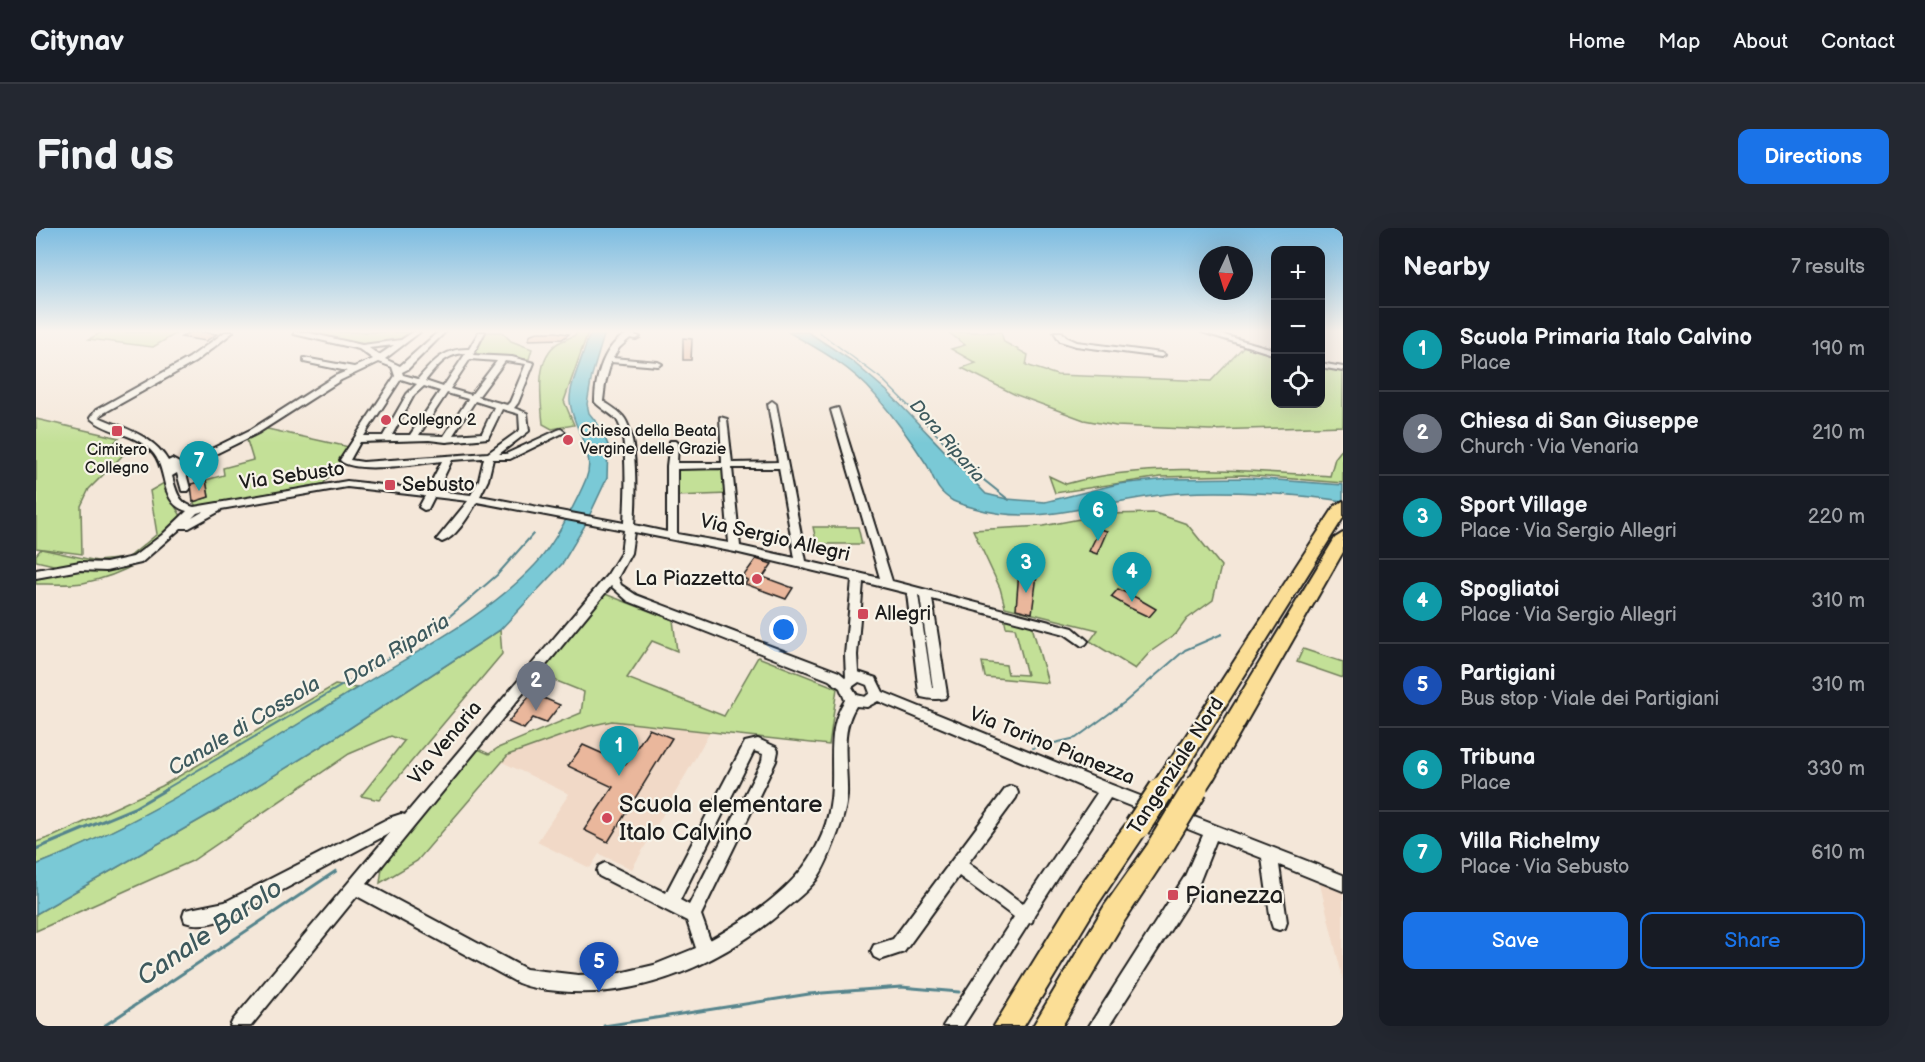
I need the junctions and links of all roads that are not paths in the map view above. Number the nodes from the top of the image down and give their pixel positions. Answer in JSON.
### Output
{"nodes":[{"id":1,"x":176,"y":369,"type":"edge"},
{"id":2,"x":185,"y":369,"type":"edge"},
{"id":3,"x":352,"y":369,"type":"edge"},
{"id":4,"x":394,"y":369,"type":"edge"},
{"id":5,"x":403,"y":369,"type":"edge"},
{"id":6,"x":432,"y":369,"type":"edge"},
{"id":7,"x":459,"y":369,"type":"edge"},
{"id":8,"x":495,"y":369,"type":"edge"},
{"id":9,"x":528,"y":369,"type":"edge"},
{"id":10,"x":605,"y":369,"type":"edge"},
{"id":11,"x":356,"y":370,"type":"joint"},
{"id":12,"x":399,"y":373,"type":"junction"},
{"id":13,"x":421,"y":382,"type":"junction"},
{"id":14,"x":446,"y":390,"type":"junction"},
{"id":15,"x":474,"y":398,"type":"junction"},
{"id":16,"x":772,"y":404,"type":"dead end"},
{"id":17,"x":504,"y":407,"type":"junction"},
{"id":18,"x":835,"y":410,"type":"dead end"},
{"id":19,"x":723,"y":419,"type":"dead end"},
{"id":20,"x":116,"y":426,"type":"junction"},
{"id":21,"x":561,"y":432,"type":"dead end"},
{"id":22,"x":413,"y":437,"type":"junction"},
{"id":23,"x":386,"y":438,"type":"junction"},
{"id":24,"x":358,"y":439,"type":"junction"},
{"id":25,"x":446,"y":439,"type":"junction"},
{"id":26,"x":673,"y":443,"type":"dead end"},
{"id":27,"x":489,"y":456,"type":"junction"},
{"id":28,"x":448,"y":458,"type":"junction"},
{"id":29,"x":176,"y":465,"type":"junction"},
{"id":30,"x":728,"y":465,"type":"junction"},
{"id":31,"x":782,"y":465,"type":"junction"},
{"id":32,"x":672,"y":466,"type":"junction"},
{"id":33,"x":166,"y":475,"type":"junction"},
{"id":34,"x":185,"y":489,"type":"dead end"},
{"id":35,"x":431,"y":494,"type":"junction"},
{"id":36,"x":474,"y":498,"type":"junction"},
{"id":37,"x":226,"y":504,"type":"junction"},
{"id":38,"x":1343,"y":506,"type":"edge"},
{"id":39,"x":424,"y":507,"type":"dead end"},
{"id":40,"x":194,"y":510,"type":"junction"},
{"id":41,"x":185,"y":526,"type":"dead end"},
{"id":42,"x":630,"y":527,"type":"junction"},
{"id":43,"x":1337,"y":531,"type":"edge"},
{"id":44,"x":672,"y":535,"type":"junction"},
{"id":45,"x":442,"y":539,"type":"dead end"},
{"id":46,"x":735,"y":548,"type":"junction"},
{"id":47,"x":801,"y":564,"type":"junction"},
{"id":48,"x":36,"y":574,"type":"edge"},
{"id":49,"x":612,"y":577,"type":"junction"},
{"id":50,"x":858,"y":578,"type":"junction"},
{"id":51,"x":887,"y":584,"type":"junction"},
{"id":52,"x":912,"y":590,"type":"junction"},
{"id":53,"x":925,"y":593,"type":"junction"},
{"id":54,"x":1082,"y":641,"type":"dead end"},
{"id":55,"x":853,"y":685,"type":"junction"},
{"id":56,"x":877,"y":695,"type":"junction"},
{"id":57,"x":1107,"y":790,"type":"junction"},
{"id":58,"x":1011,"y":793,"type":"dead end"},
{"id":59,"x":407,"y":823,"type":"junction"},
{"id":60,"x":1212,"y":832,"type":"junction"},
{"id":61,"x":1269,"y":854,"type":"junction"},
{"id":62,"x":958,"y":865,"type":"junction"},
{"id":63,"x":605,"y":871,"type":"dead end"},
{"id":64,"x":1343,"y":883,"type":"edge"},
{"id":65,"x":355,"y":886,"type":"junction"},
{"id":66,"x":669,"y":904,"type":"junction"},
{"id":67,"x":693,"y":915,"type":"junction"},
{"id":68,"x":191,"y":916,"type":"dead end"},
{"id":69,"x":1026,"y":916,"type":"junction"},
{"id":70,"x":1280,"y":922,"type":"dead end"},
{"id":71,"x":879,"y":951,"type":"dead end"},
{"id":72,"x":706,"y":952,"type":"junction"},
{"id":73,"x":239,"y":1026,"type":"edge"},
{"id":74,"x":952,"y":1026,"type":"edge"},
{"id":75,"x":1008,"y":1026,"type":"edge"},
{"id":76,"x":1047,"y":1026,"type":"edge"},
{"id":77,"x":1098,"y":1026,"type":"edge"}],
"edges":[{"from":1,"to":20,"type":"street"},
{"from":2,"to":20,"type":"street"},
{"from":3,"to":11,"type":"street"},
{"from":4,"to":12,"type":"street"},
{"from":5,"to":12,"type":"street"},
{"from":6,"to":13,"type":"street"},
{"from":7,"to":14,"type":"street"},
{"from":8,"to":15,"type":"street"},
{"from":9,"to":17,"type":"street"},
{"from":10,"to":42,"type":"street","name":"Via Venaria"},
{"from":11,"to":29,"type":"street"},
{"from":12,"to":13,"type":"street"},
{"from":12,"to":24,"type":"street"},
{"from":13,"to":14,"type":"street"},
{"from":13,"to":23,"type":"street"},
{"from":14,"to":15,"type":"street"},
{"from":14,"to":22,"type":"street"},
{"from":15,"to":17,"type":"street"},
{"from":15,"to":25,"type":"street"},
{"from":16,"to":31,"type":"street"},
{"from":17,"to":25,"type":"street"},
{"from":17,"to":27,"type":"street"},
{"from":18,"to":51,"type":"street"},
{"from":19,"to":30,"type":"street"},
{"from":20,"to":33,"type":"street"},
{"from":21,"to":27,"type":"street"},
{"from":22,"to":23,"type":"street"},
{"from":22,"to":25,"type":"street"},
{"from":23,"to":24,"type":"street"},
{"from":24,"to":28,"type":"street"},
{"from":26,"to":32,"type":"street"},
{"from":27,"to":28,"type":"street"},
{"from":27,"to":36,"type":"street"},
{"from":28,"to":35,"type":"street"},
{"from":29,"to":33,"type":"street"},
{"from":29,"to":34,"type":"street"},
{"from":30,"to":31,"type":"street"},
{"from":30,"to":32,"type":"street"},
{"from":30,"to":46,"type":"street"},
{"from":31,"to":47,"type":"street"},
{"from":32,"to":44,"type":"street"},
{"from":33,"to":40,"type":"street"},
{"from":35,"to":36,"type":"street","name":"Via Sebusto"},
{"from":35,"to":37,"type":"street","name":"Via Sebusto"},
{"from":35,"to":39,"type":"street"},
{"from":36,"to":42,"type":"street","name":"Via Sebusto"},
{"from":36,"to":45,"type":"street"},
{"from":37,"to":40,"type":"street","name":"Via Sebusto"},
{"from":37,"to":41,"type":"street"},
{"from":38,"to":43,"type":"highway","name":"Tangenziale Nord"},
{"from":40,"to":48,"type":"street"},
{"from":42,"to":44,"type":"street","name":"Via Sergio Allegri"},
{"from":42,"to":49,"type":"street","name":"Via Venaria"},
{"from":43,"to":75,"type":"highway","name":"Tangenziale Nord","bridge":true},
{"from":43,"to":76,"type":"highway","name":"Tangenziale Nord","bridge":true},
{"from":44,"to":46,"type":"street","name":"Via Sergio Allegri"},
{"from":46,"to":47,"type":"street","name":"Via Sergio Allegri"},
{"from":47,"to":50,"type":"street","name":"Via Sergio Allegri"},
{"from":49,"to":55,"type":"street","name":"Via Torino Pianezza"},
{"from":49,"to":59,"type":"street","name":"Via Venaria"},
{"from":50,"to":51,"type":"street","name":"Via Sergio Allegri"},
{"from":50,"to":55,"type":"street"},
{"from":51,"to":52,"type":"street","name":"Via Sergio Allegri"},
{"from":52,"to":53,"type":"street","name":"Via Sergio Allegri"},
{"from":52,"to":53,"type":"street"},
{"from":53,"to":54,"type":"street","name":"Via Sergio Allegri"},
{"from":55,"to":56,"type":"street","name":"Via Torino Pianezza"},
{"from":55,"to":56,"type":"street"},
{"from":55,"to":72,"type":"street"},
{"from":56,"to":57,"type":"street","name":"Via Torino Pianezza"},
{"from":57,"to":60,"type":"street","name":"Via Torino Pianezza"},
{"from":57,"to":69,"type":"street"},
{"from":58,"to":62,"type":"street"},
{"from":59,"to":65,"type":"street","name":"Via Venaria"},
{"from":59,"to":68,"type":"street"},
{"from":60,"to":61,"type":"street","name":"Via Torino Pianezza"},
{"from":60,"to":77,"type":"street"},
{"from":61,"to":64,"type":"street","name":"Via Torino Pianezza"},
{"from":61,"to":70,"type":"street"},
{"from":62,"to":69,"type":"street"},
{"from":62,"to":71,"type":"street"},
{"from":63,"to":66,"type":"street"},
{"from":65,"to":72,"type":"street"},
{"from":65,"to":73,"type":"street","name":"Via Venaria"},
{"from":66,"to":67,"type":"street"},
{"from":66,"to":67,"type":"street"},
{"from":67,"to":72,"type":"street"},
{"from":69,"to":74,"type":"street"}]}
